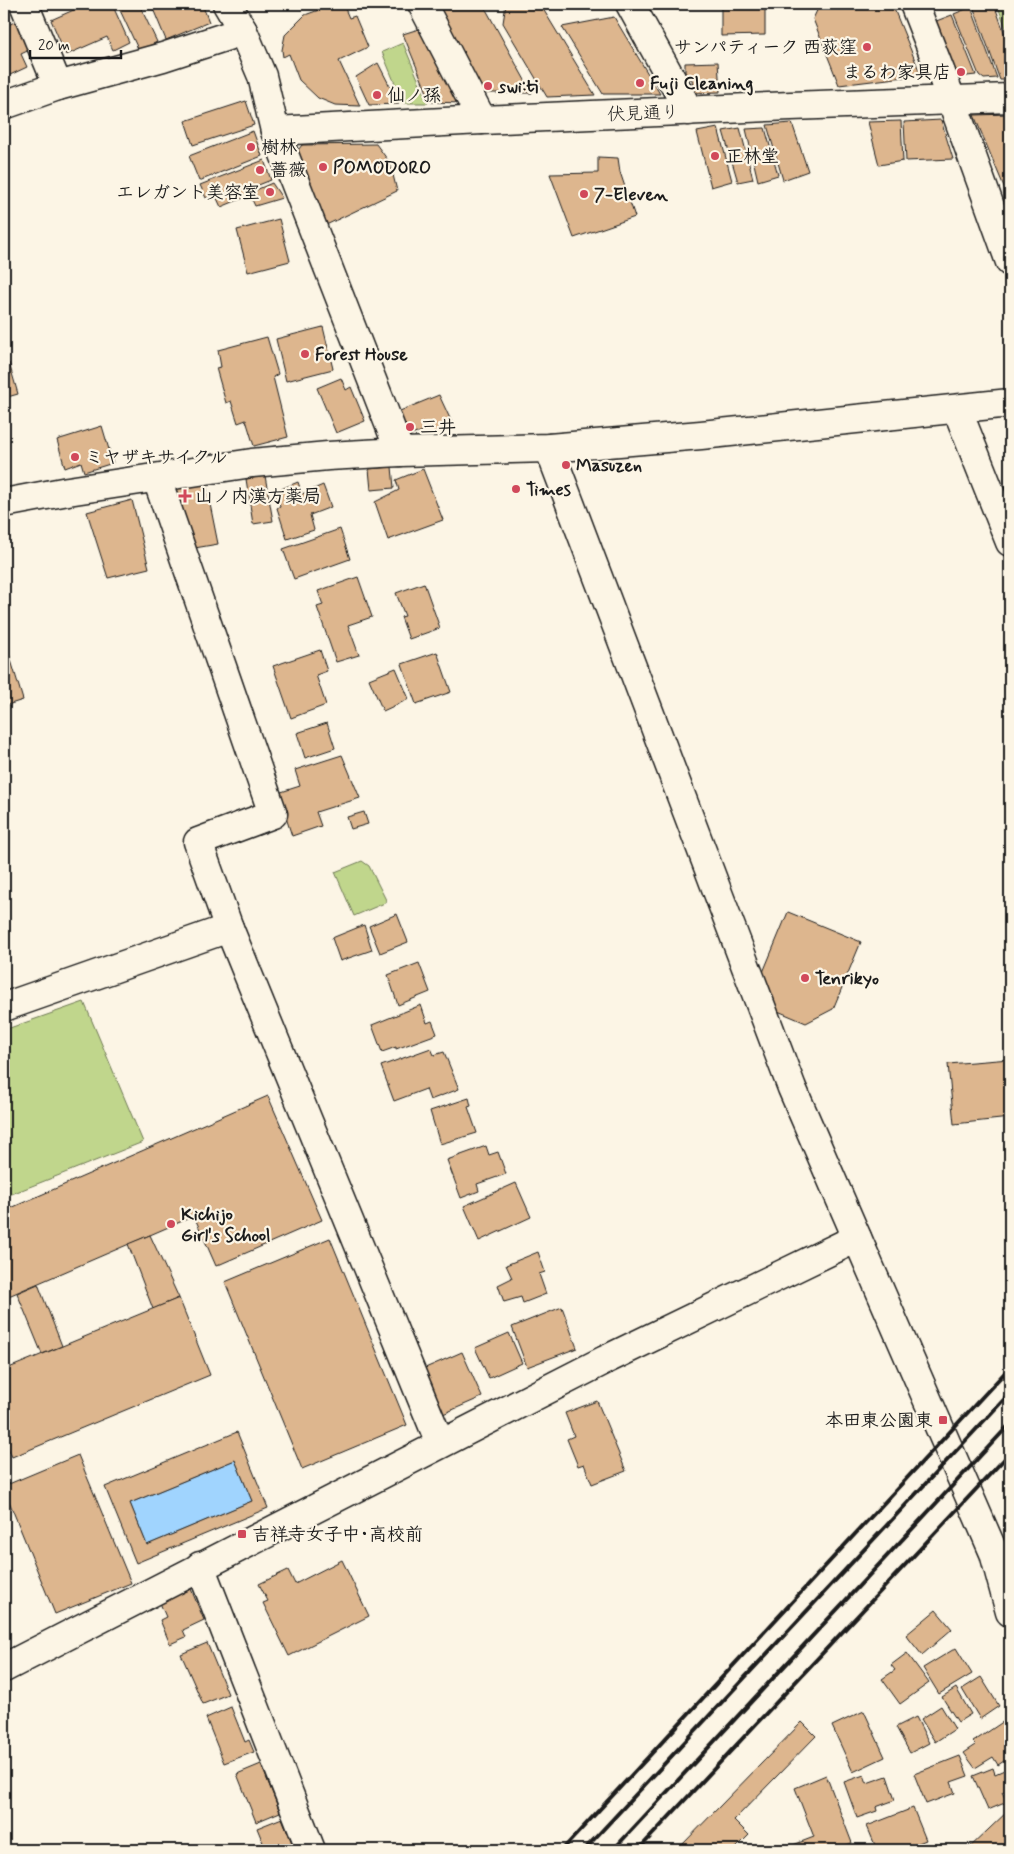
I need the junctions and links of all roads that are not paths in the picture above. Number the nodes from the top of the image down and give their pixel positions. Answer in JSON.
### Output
{"nodes":[{"id":1,"x":24,"y":4,"type":"edge"},
{"id":2,"x":227,"y":4,"type":"edge"},
{"id":3,"x":422,"y":4,"type":"edge"},
{"id":4,"x":630,"y":4,"type":"edge"},
{"id":5,"x":914,"y":4,"type":"edge"},
{"id":6,"x":243,"y":31,"type":"junction"},
{"id":7,"x":58,"y":86,"type":"junction"},
{"id":8,"x":1010,"y":98,"type":"edge"},
{"id":9,"x":952,"y":101,"type":"junction"},
{"id":10,"x":4,"y":105,"type":"edge"},
{"id":11,"x":689,"y":111,"type":"junction"},
{"id":12,"x":482,"y":120,"type":"junction"},
{"id":13,"x":276,"y":131,"type":"junction"},
{"id":14,"x":1010,"y":262,"type":"edge"},
{"id":15,"x":1010,"y":403,"type":"edge"},
{"id":16,"x":957,"y":409,"type":"junction"},
{"id":17,"x":549,"y":448,"type":"junction"},
{"id":18,"x":400,"y":452,"type":"junction"},
{"id":19,"x":156,"y":479,"type":"junction"},
{"id":20,"x":4,"y":504,"type":"edge"},
{"id":21,"x":1010,"y":542,"type":"edge"},
{"id":22,"x":228,"y":928,"type":"junction"},
{"id":23,"x":4,"y":1007,"type":"edge"},
{"id":24,"x":857,"y":1238,"type":"junction"},
{"id":25,"x":440,"y":1443,"type":"junction"},
{"id":26,"x":1002,"y":1544,"type":"edge"},
{"id":27,"x":200,"y":1566,"type":"junction"},
{"id":28,"x":1010,"y":1612,"type":"edge"},
{"id":29,"x":4,"y":1668,"type":"edge"},
{"id":30,"x":311,"y":1850,"type":"edge"}],
"edges":[{"from":1,"to":7,"type":"street"},
{"from":2,"to":6,"type":"street"},
{"from":3,"to":12,"type":"street"},
{"from":4,"to":11,"type":"street"},
{"from":5,"to":9,"type":"street"},
{"from":6,"to":7,"type":"street"},
{"from":6,"to":13,"type":"street"},
{"from":7,"to":10,"type":"street"},
{"from":8,"to":9,"type":"street","name":"伏見通り"},
{"from":9,"to":11,"type":"street","name":"伏見通り"},
{"from":9,"to":14,"type":"street"},
{"from":11,"to":12,"type":"street","name":"伏見通り"},
{"from":12,"to":13,"type":"street","name":"伏見通り"},
{"from":13,"to":18,"type":"street"},
{"from":15,"to":16,"type":"street"},
{"from":16,"to":17,"type":"street"},
{"from":16,"to":21,"type":"street"},
{"from":17,"to":18,"type":"street"},
{"from":17,"to":24,"type":"street"},
{"from":18,"to":19,"type":"street"},
{"from":19,"to":20,"type":"street"},
{"from":19,"to":22,"type":"street"},
{"from":22,"to":23,"type":"street"},
{"from":22,"to":25,"type":"street"},
{"from":24,"to":25,"type":"street"},
{"from":24,"to":26,"type":"street"},
{"from":25,"to":27,"type":"street"},
{"from":26,"to":28,"type":"street"},
{"from":27,"to":29,"type":"street"},
{"from":27,"to":30,"type":"street"}]}
